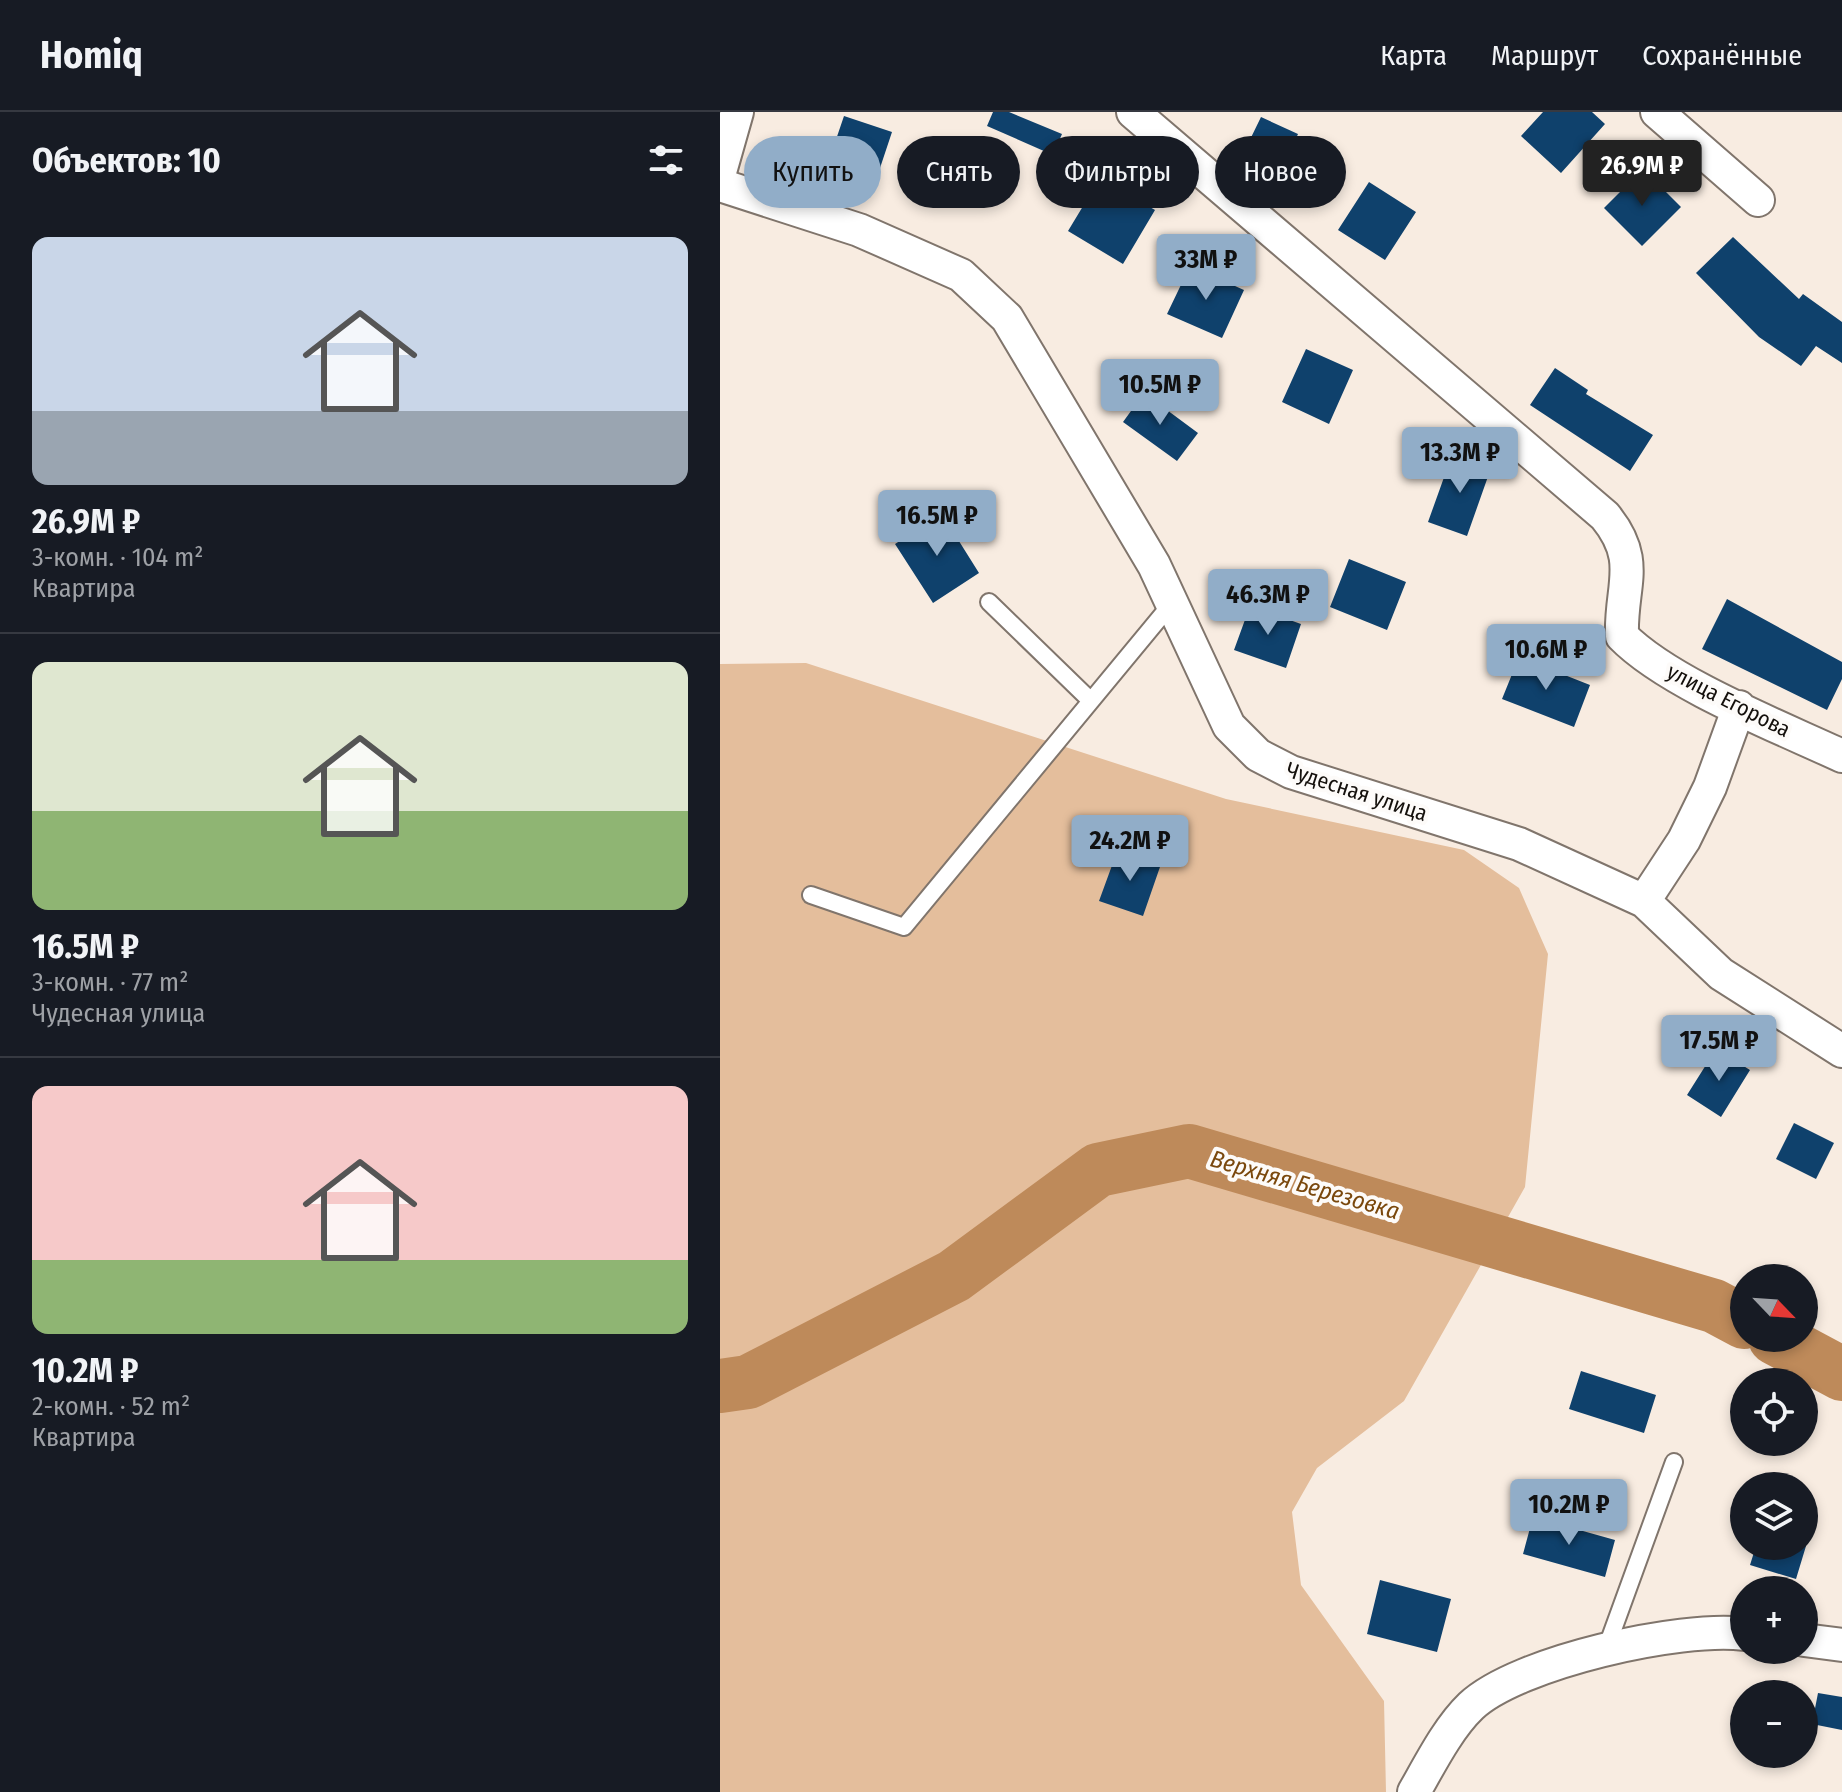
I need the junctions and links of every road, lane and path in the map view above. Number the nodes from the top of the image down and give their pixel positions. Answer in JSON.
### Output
{"nodes":[{"id":1,"x":737,"y":112,"type":"edge"},
{"id":2,"x":1133,"y":112,"type":"edge"},
{"id":3,"x":1657,"y":112,"type":"edge"},
{"id":4,"x":720,"y":172,"type":"edge"},
{"id":5,"x":720,"y":185,"type":"edge"},
{"id":6,"x":1758,"y":200,"type":"dead end"},
{"id":7,"x":989,"y":602,"type":"dead end"},
{"id":8,"x":1172,"y":603,"type":"junction"},
{"id":9,"x":1091,"y":701,"type":"junction"},
{"id":10,"x":1739,"y":707,"type":"junction"},
{"id":11,"x":1842,"y":756,"type":"edge"},
{"id":12,"x":811,"y":895,"type":"dead end"},
{"id":13,"x":1644,"y":901,"type":"junction"},
{"id":14,"x":1842,"y":1051,"type":"edge"},
{"id":15,"x":1674,"y":1462,"type":"dead end"},
{"id":16,"x":1730,"y":1635,"type":"edge"},
{"id":17,"x":1818,"y":1642,"type":"edge"},
{"id":18,"x":1842,"y":1645,"type":"edge"},
{"id":19,"x":1606,"y":1649,"type":"junction"},
{"id":20,"x":1414,"y":1792,"type":"edge"}],
"edges":[{"from":1,"to":4,"type":"street"},
{"from":2,"to":10,"type":"street","name":"улица Егорова"},
{"from":3,"to":6,"type":"street"},
{"from":5,"to":8,"type":"street","name":"Чудесная улица"},
{"from":7,"to":9,"type":"lane"},
{"from":8,"to":9,"type":"lane"},
{"from":8,"to":13,"type":"street","name":"Чудесная улица"},
{"from":9,"to":12,"type":"lane"},
{"from":10,"to":11,"type":"street","name":"улица Егорова"},
{"from":10,"to":13,"type":"street"},
{"from":13,"to":14,"type":"street","name":"Чудесная улица"},
{"from":15,"to":19,"type":"lane"},
{"from":16,"to":19,"type":"street"},
{"from":17,"to":18,"type":"street"},
{"from":19,"to":20,"type":"street"}]}
